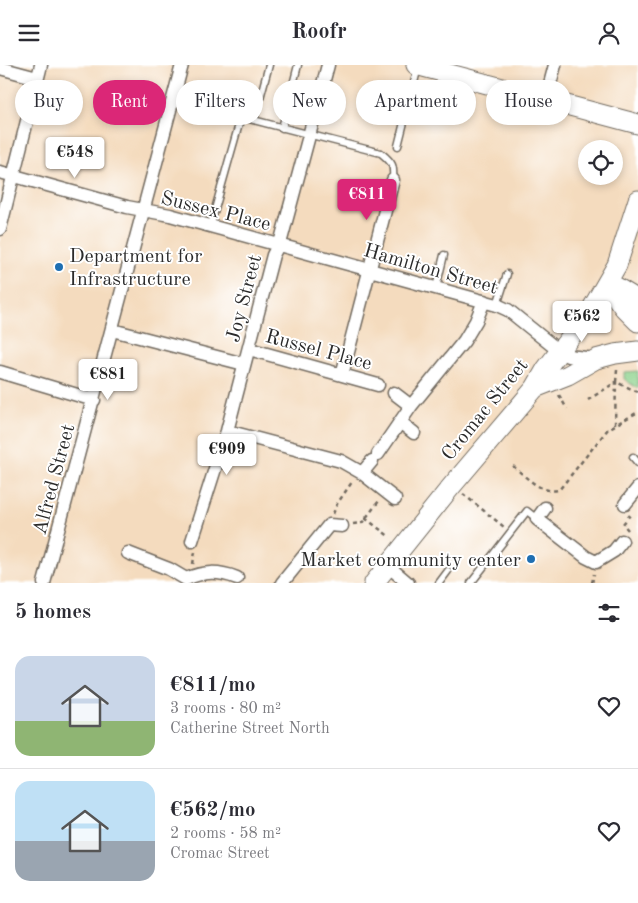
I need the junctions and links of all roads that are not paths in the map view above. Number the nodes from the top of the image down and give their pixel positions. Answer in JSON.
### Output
{"nodes":[{"id":1,"x":40,"y":65,"type":"edge"},
{"id":2,"x":182,"y":65,"type":"edge"},
{"id":3,"x":269,"y":65,"type":"edge"},
{"id":4,"x":298,"y":65,"type":"edge"},
{"id":5,"x":328,"y":65,"type":"edge"},
{"id":6,"x":418,"y":65,"type":"edge"},
{"id":7,"x":555,"y":65,"type":"edge"},
{"id":8,"x":0,"y":68,"type":"edge"},
{"id":9,"x":37,"y":78,"type":"junction"},
{"id":10,"x":551,"y":80,"type":"edge"},
{"id":11,"x":486,"y":83,"type":"edge"},
{"id":12,"x":263,"y":87,"type":"edge"},
{"id":13,"x":172,"y":99,"type":"junction"},
{"id":14,"x":176,"y":100,"type":"edge"},
{"id":15,"x":571,"y":106,"type":"edge"},
{"id":16,"x":263,"y":123,"type":"edge"},
{"id":17,"x":638,"y":124,"type":"edge"},
{"id":18,"x":239,"y":125,"type":"edge"},
{"id":19,"x":282,"y":128,"type":"junction"},
{"id":20,"x":309,"y":134,"type":"junction"},
{"id":21,"x":398,"y":146,"type":"dead end"},
{"id":22,"x":0,"y":172,"type":"edge"},
{"id":23,"x":14,"y":176,"type":"junction"},
{"id":24,"x":393,"y":181,"type":"joint"},
{"id":25,"x":638,"y":200,"type":"edge"},
{"id":26,"x":143,"y":211,"type":"junction"},
{"id":27,"x":210,"y":227,"type":"junction"},
{"id":28,"x":0,"y":229,"type":"edge"},
{"id":29,"x":279,"y":245,"type":"junction"},
{"id":30,"x":444,"y":255,"type":"dead end"},
{"id":31,"x":368,"y":270,"type":"junction"},
{"id":32,"x":507,"y":274,"type":"dead end"},
{"id":33,"x":608,"y":284,"type":"junction"},
{"id":34,"x":436,"y":288,"type":"junction"},
{"id":35,"x":638,"y":300,"type":"edge"},
{"id":36,"x":484,"y":301,"type":"junction"},
{"id":37,"x":497,"y":305,"type":"junction"},
{"id":38,"x":638,"y":322,"type":"edge"},
{"id":39,"x":112,"y":330,"type":"junction"},
{"id":40,"x":249,"y":349,"type":"junction"},
{"id":41,"x":560,"y":351,"type":"junction"},
{"id":42,"x":638,"y":351,"type":"edge"},
{"id":43,"x":596,"y":359,"type":"junction"},
{"id":44,"x":244,"y":364,"type":"junction"},
{"id":45,"x":0,"y":372,"type":"edge"},
{"id":46,"x":342,"y":375,"type":"junction"},
{"id":47,"x":378,"y":385,"type":"dead end"},
{"id":48,"x":535,"y":388,"type":"junction"},
{"id":49,"x":394,"y":393,"type":"dead end"},
{"id":50,"x":94,"y":400,"type":"junction"},
{"id":51,"x":411,"y":406,"type":"junction"},
{"id":52,"x":400,"y":422,"type":"junction"},
{"id":53,"x":227,"y":431,"type":"junction"},
{"id":54,"x":414,"y":433,"type":"dead end"},
{"id":55,"x":633,"y":457,"type":"dead end"},
{"id":56,"x":638,"y":463,"type":"edge"},
{"id":57,"x":362,"y":473,"type":"junction"},
{"id":58,"x":638,"y":488,"type":"edge"},
{"id":59,"x":391,"y":495,"type":"road end"},
{"id":60,"x":625,"y":504,"type":"road end"},
{"id":61,"x":545,"y":508,"type":"dead end"},
{"id":62,"x":537,"y":519,"type":"junction"},
{"id":63,"x":336,"y":525,"type":"road end"},
{"id":64,"x":192,"y":541,"type":"dead end"},
{"id":65,"x":622,"y":541,"type":"road end"},
{"id":66,"x":128,"y":553,"type":"dead end"},
{"id":67,"x":388,"y":566,"type":"junction"},
{"id":68,"x":448,"y":571,"type":"dead end"},
{"id":69,"x":237,"y":578,"type":"dead end"},
{"id":70,"x":185,"y":581,"type":"edge"},
{"id":71,"x":44,"y":583,"type":"edge"},
{"id":72,"x":282,"y":583,"type":"edge"},
{"id":73,"x":374,"y":583,"type":"edge"},
{"id":74,"x":408,"y":583,"type":"edge"},
{"id":75,"x":439,"y":583,"type":"edge"},
{"id":76,"x":471,"y":583,"type":"edge"}],
"edges":[{"from":1,"to":9,"type":"street"},
{"from":2,"to":13,"type":"street","name":"Alfred Street"},
{"from":3,"to":12,"type":"lane"},
{"from":4,"to":19,"type":"lane"},
{"from":5,"to":20,"type":"street","name":"Joy Street"},
{"from":6,"to":11,"type":"main road"},
{"from":6,"to":21,"type":"lane"},
{"from":7,"to":10,"type":"street"},
{"from":8,"to":9,"type":"street"},
{"from":9,"to":23,"type":"street"},
{"from":13,"to":14,"type":"lane"},
{"from":13,"to":26,"type":"street","name":"Alfred Street"},
{"from":15,"to":17,"type":"main road"},
{"from":16,"to":19,"type":"lane"},
{"from":18,"to":27,"type":"lane"},
{"from":19,"to":20,"type":"lane"},
{"from":20,"to":24,"type":"lane"},
{"from":20,"to":29,"type":"street","name":"Joy Street"},
{"from":22,"to":23,"type":"street","name":"Sussex Place"},
{"from":23,"to":26,"type":"street","name":"Sussex Place"},
{"from":23,"to":28,"type":"street"},
{"from":24,"to":31,"type":"street"},
{"from":25,"to":33,"type":"main road","name":"Cromac Street"},
{"from":26,"to":27,"type":"street","name":"Sussex Place"},
{"from":26,"to":39,"type":"street","name":"Alfred Street"},
{"from":27,"to":29,"type":"street","name":"Sussex Place"},
{"from":29,"to":31,"type":"street","name":"Hamilton Street"},
{"from":29,"to":40,"type":"street","name":"Joy Street"},
{"from":30,"to":34,"type":"lane"},
{"from":31,"to":34,"type":"street","name":"Hamilton Street"},
{"from":31,"to":46,"type":"street"},
{"from":32,"to":37,"type":"lane"},
{"from":33,"to":35,"type":"main road"},
{"from":33,"to":38,"type":"main road"},
{"from":33,"to":41,"type":"main road","name":"Cromac Street"},
{"from":34,"to":36,"type":"street","name":"Hamilton Street"},
{"from":36,"to":37,"type":"street","name":"Hamilton Street"},
{"from":36,"to":51,"type":"street"},
{"from":37,"to":41,"type":"street","name":"Hamilton Street"},
{"from":39,"to":44,"type":"street"},
{"from":39,"to":50,"type":"street","name":"Alfred Street"},
{"from":40,"to":44,"type":"street","name":"Joy Street"},
{"from":40,"to":46,"type":"street","name":"Russel Place"},
{"from":41,"to":43,"type":"street"},
{"from":41,"to":48,"type":"main road","name":"Cromac Street"},
{"from":42,"to":43,"type":"main road"},
{"from":43,"to":48,"type":"main road"},
{"from":44,"to":53,"type":"street","name":"Joy Street"},
{"from":45,"to":50,"type":"street"},
{"from":46,"to":47,"type":"street","name":"Russel Place"},
{"from":48,"to":67,"type":"main road","name":"Cromac Street"},
{"from":49,"to":51,"type":"street"},
{"from":50,"to":71,"type":"street","name":"Alfred Street"},
{"from":51,"to":52,"type":"street"},
{"from":52,"to":54,"type":"street"},
{"from":52,"to":57,"type":"street"},
{"from":53,"to":57,"type":"street"},
{"from":53,"to":64,"type":"street","name":"Joy Street"},
{"from":55,"to":56,"type":"lane"},
{"from":57,"to":59,"type":"street"},
{"from":58,"to":60,"type":"street"},
{"from":61,"to":62,"type":"street"},
{"from":62,"to":65,"type":"street"},
{"from":62,"to":76,"type":"lane"},
{"from":63,"to":72,"type":"street"},
{"from":66,"to":70,"type":"street"},
{"from":67,"to":73,"type":"main road","name":"Cromac Street"},
{"from":67,"to":74,"type":"street"},
{"from":68,"to":75,"type":"lane"},
{"from":69,"to":70,"type":"street"}]}
